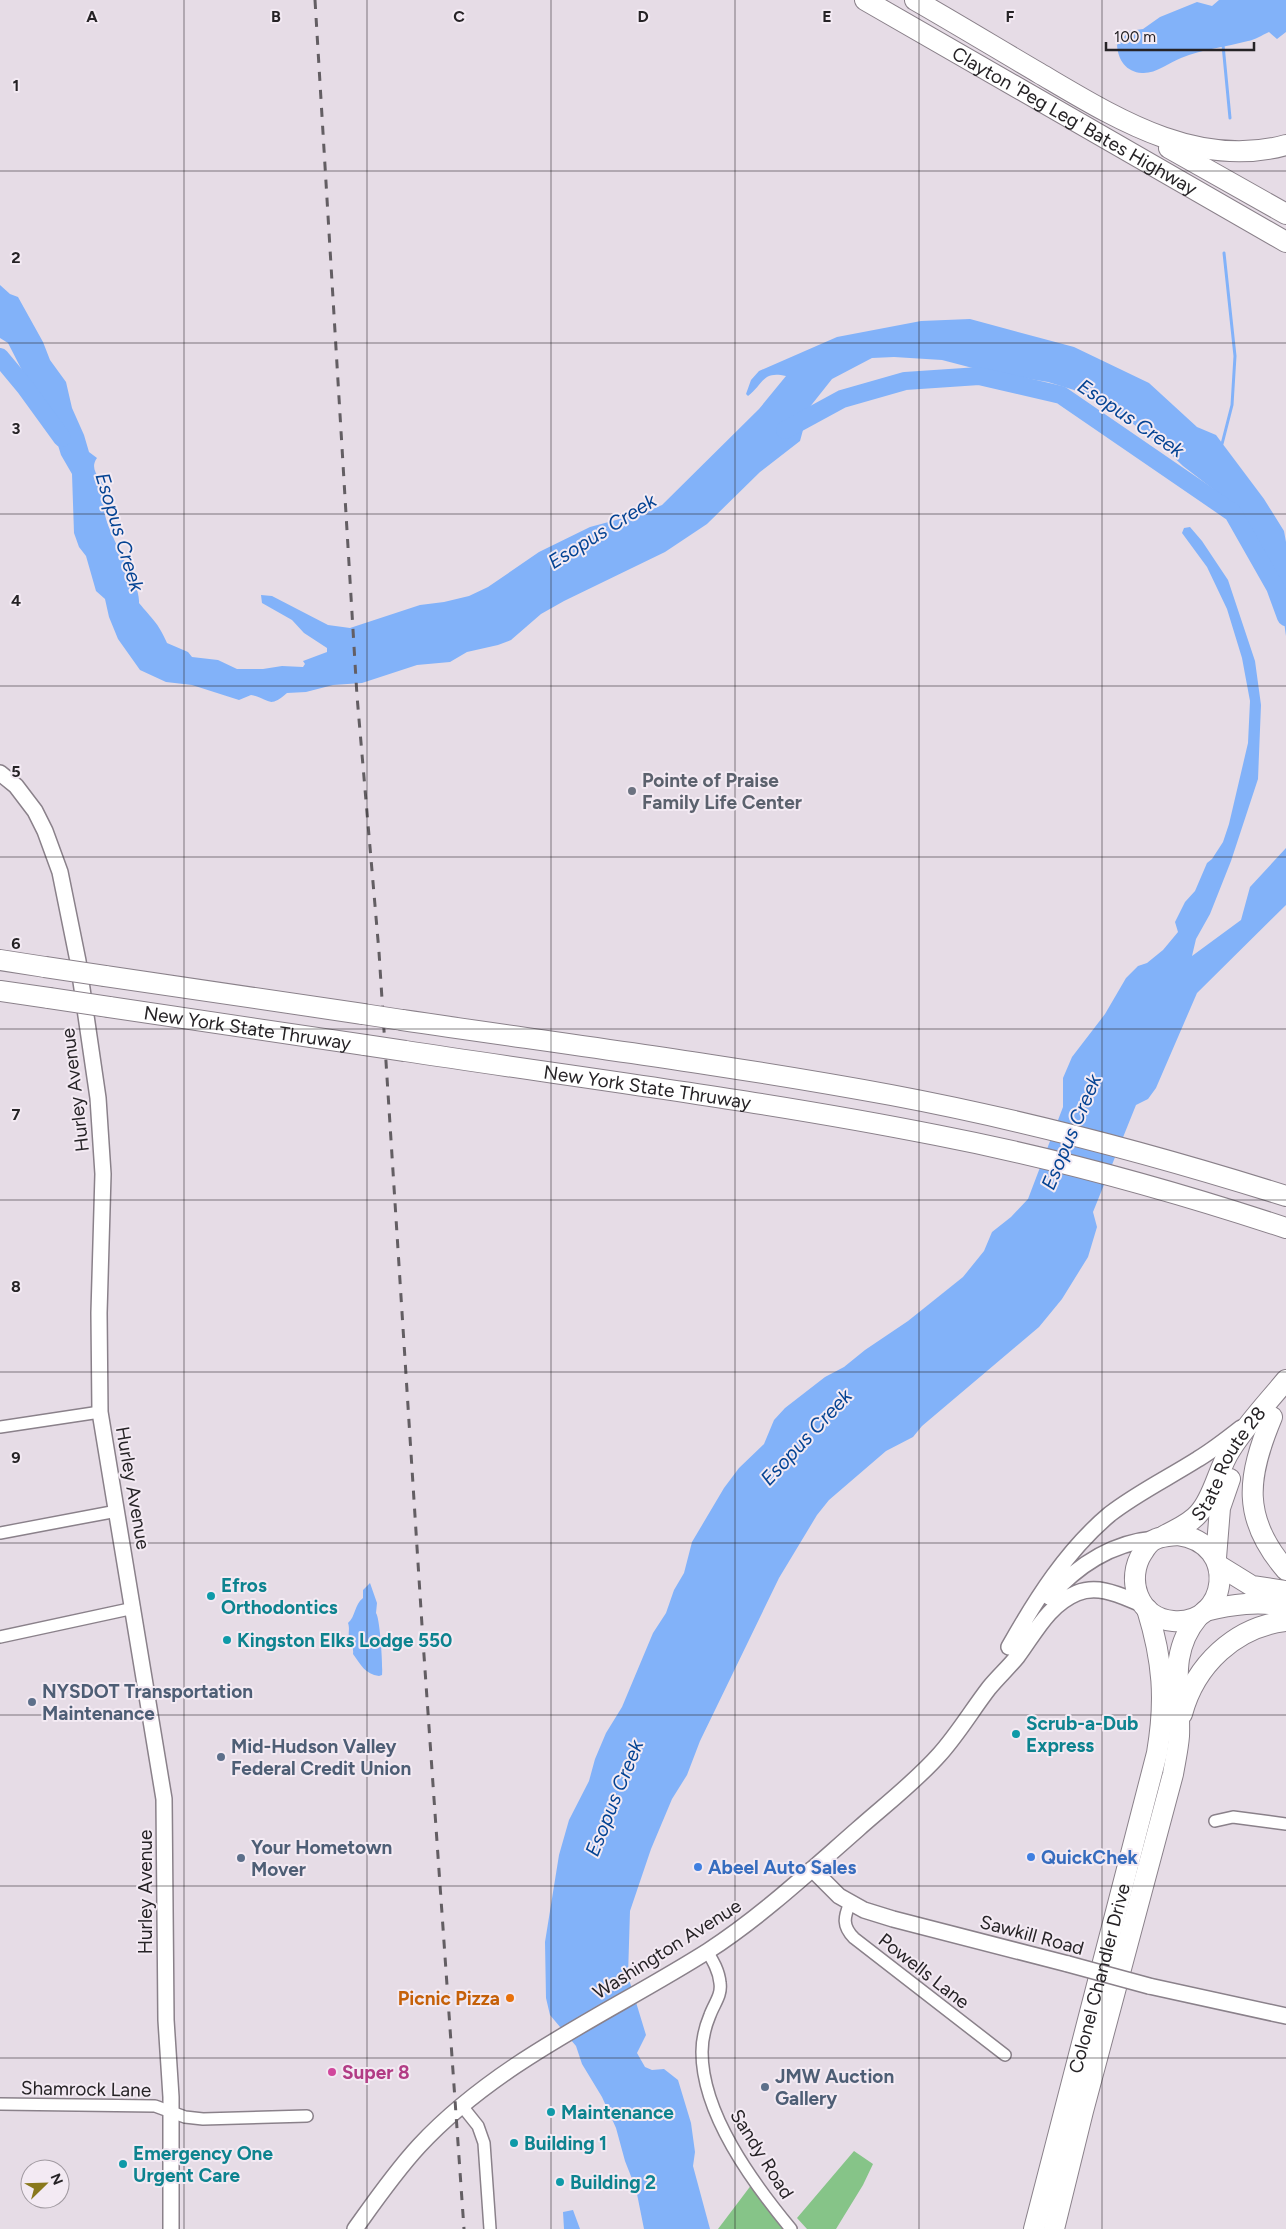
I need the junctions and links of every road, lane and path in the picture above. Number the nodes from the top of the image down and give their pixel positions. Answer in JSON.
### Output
{"nodes":[{"id":1,"x":865,"y":0,"type":"edge"},
{"id":2,"x":915,"y":0,"type":"edge"},
{"id":3,"x":1116,"y":118,"type":"junction"},
{"id":4,"x":1286,"y":145,"type":"edge"},
{"id":5,"x":1233,"y":212,"type":"junction"},
{"id":6,"x":1286,"y":214,"type":"edge"},
{"id":7,"x":1286,"y":242,"type":"edge"},
{"id":8,"x":1286,"y":256,"type":"edge"},
{"id":9,"x":0,"y":772,"type":"edge"},
{"id":10,"x":0,"y":960,"type":"edge"},
{"id":11,"x":0,"y":991,"type":"edge"},
{"id":12,"x":1286,"y":1196,"type":"edge"},
{"id":13,"x":1286,"y":1228,"type":"edge"},
{"id":14,"x":1286,"y":1380,"type":"edge"},
{"id":15,"x":1286,"y":1400,"type":"edge"},
{"id":16,"x":100,"y":1412,"type":"junction"},
{"id":17,"x":1263,"y":1418,"type":"junction"},
{"id":18,"x":0,"y":1427,"type":"edge"},
{"id":19,"x":117,"y":1511,"type":"junction"},
{"id":20,"x":0,"y":1534,"type":"edge"},
{"id":21,"x":1158,"y":1538,"type":"junction"},
{"id":22,"x":1217,"y":1561,"type":"junction"},
{"id":23,"x":1286,"y":1570,"type":"edge"},
{"id":24,"x":1286,"y":1591,"type":"edge"},
{"id":25,"x":1145,"y":1606,"type":"junction"},
{"id":26,"x":1286,"y":1606,"type":"edge"},
{"id":27,"x":134,"y":1608,"type":"junction"},
{"id":28,"x":1202,"y":1614,"type":"junction"},
{"id":29,"x":1286,"y":1621,"type":"edge"},
{"id":30,"x":0,"y":1637,"type":"edge"},
{"id":31,"x":1009,"y":1647,"type":"junction"},
{"id":32,"x":989,"y":1688,"type":"junction"},
{"id":33,"x":1178,"y":1736,"type":"junction"},
{"id":34,"x":1216,"y":1821,"type":"dead end"},
{"id":35,"x":1286,"y":1824,"type":"edge"},
{"id":36,"x":812,"y":1869,"type":"junction"},
{"id":37,"x":850,"y":1903,"type":"junction"},
{"id":38,"x":707,"y":1951,"type":"junction"},
{"id":39,"x":1286,"y":2016,"type":"edge"},
{"id":40,"x":1004,"y":2055,"type":"dead end"},
{"id":41,"x":0,"y":2104,"type":"edge"},
{"id":42,"x":462,"y":2106,"type":"junction"},
{"id":43,"x":171,"y":2112,"type":"junction"},
{"id":44,"x":307,"y":2116,"type":"dead end"},
{"id":45,"x":171,"y":2229,"type":"edge"},
{"id":46,"x":355,"y":2229,"type":"edge"},
{"id":47,"x":490,"y":2229,"type":"edge"},
{"id":48,"x":791,"y":2229,"type":"edge"},
{"id":49,"x":1034,"y":2229,"type":"edge"},
{"id":50,"x":1054,"y":2229,"type":"edge"}],
"edges":[{"from":1,"to":5,"type":"highway","name":"Clayton 'Peg Leg' Bates Highway"},
{"from":2,"to":3,"type":"highway"},
{"from":3,"to":4,"type":"highway"},
{"from":3,"to":6,"type":"highway","name":"Clayton 'Peg Leg' Bates Highway"},
{"from":5,"to":7,"type":"highway","name":"Clayton 'Peg Leg' Bates Highway"},
{"from":5,"to":8,"type":"highway"},
{"from":9,"to":16,"type":"street","name":"Hurley Avenue"},
{"from":10,"to":12,"type":"highway","name":"New York State Thruway","bridge":true},
{"from":11,"to":13,"type":"highway","name":"New York State Thruway","bridge":true},
{"from":14,"to":17,"type":"highway","name":"State Route 28"},
{"from":15,"to":17,"type":"highway","name":"State Route 28"},
{"from":16,"to":18,"type":"street"},
{"from":16,"to":19,"type":"street","name":"Hurley Avenue"},
{"from":17,"to":21,"type":"highway","name":"State Route 28"},
{"from":17,"to":22,"type":"highway","name":"State Route 28"},
{"from":17,"to":23,"type":"highway"},
{"from":17,"to":31,"type":"street"},
{"from":19,"to":20,"type":"street"},
{"from":19,"to":27,"type":"street","name":"Hurley Avenue"},
{"from":21,"to":22,"type":"highway"},
{"from":21,"to":25,"type":"highway"},
{"from":21,"to":31,"type":"street","name":"Washington Avenue"},
{"from":22,"to":24,"type":"highway"},
{"from":22,"to":28,"type":"highway"},
{"from":25,"to":28,"type":"highway"},
{"from":25,"to":32,"type":"street","name":"Washington Avenue"},
{"from":25,"to":49,"type":"highway","name":"Colonel Chandler Drive"},
{"from":26,"to":28,"type":"highway"},
{"from":27,"to":30,"type":"street"},
{"from":27,"to":43,"type":"street","name":"Hurley Avenue"},
{"from":28,"to":33,"type":"highway","name":"Colonel Chandler Drive"},
{"from":29,"to":33,"type":"highway"},
{"from":31,"to":32,"type":"street","name":"Washington Avenue"},
{"from":32,"to":36,"type":"street","name":"Washington Avenue"},
{"from":33,"to":50,"type":"highway","name":"Colonel Chandler Drive"},
{"from":34,"to":35,"type":"street"},
{"from":36,"to":37,"type":"street","name":"Sawkill Road"},
{"from":36,"to":38,"type":"street","name":"Washington Avenue"},
{"from":37,"to":39,"type":"street","name":"Sawkill Road","bridge":true},
{"from":37,"to":40,"type":"street","name":"Powells Lane"},
{"from":38,"to":42,"type":"street","name":"Washington Avenue"},
{"from":38,"to":48,"type":"street","name":"Sandy Road"},
{"from":41,"to":43,"type":"street","name":"Shamrock Lane"},
{"from":42,"to":46,"type":"street","name":"Washington Avenue"},
{"from":42,"to":47,"type":"street"},
{"from":43,"to":44,"type":"street","name":"Shamrock Lane"},
{"from":43,"to":45,"type":"street","name":"Hurley Avenue"}]}
